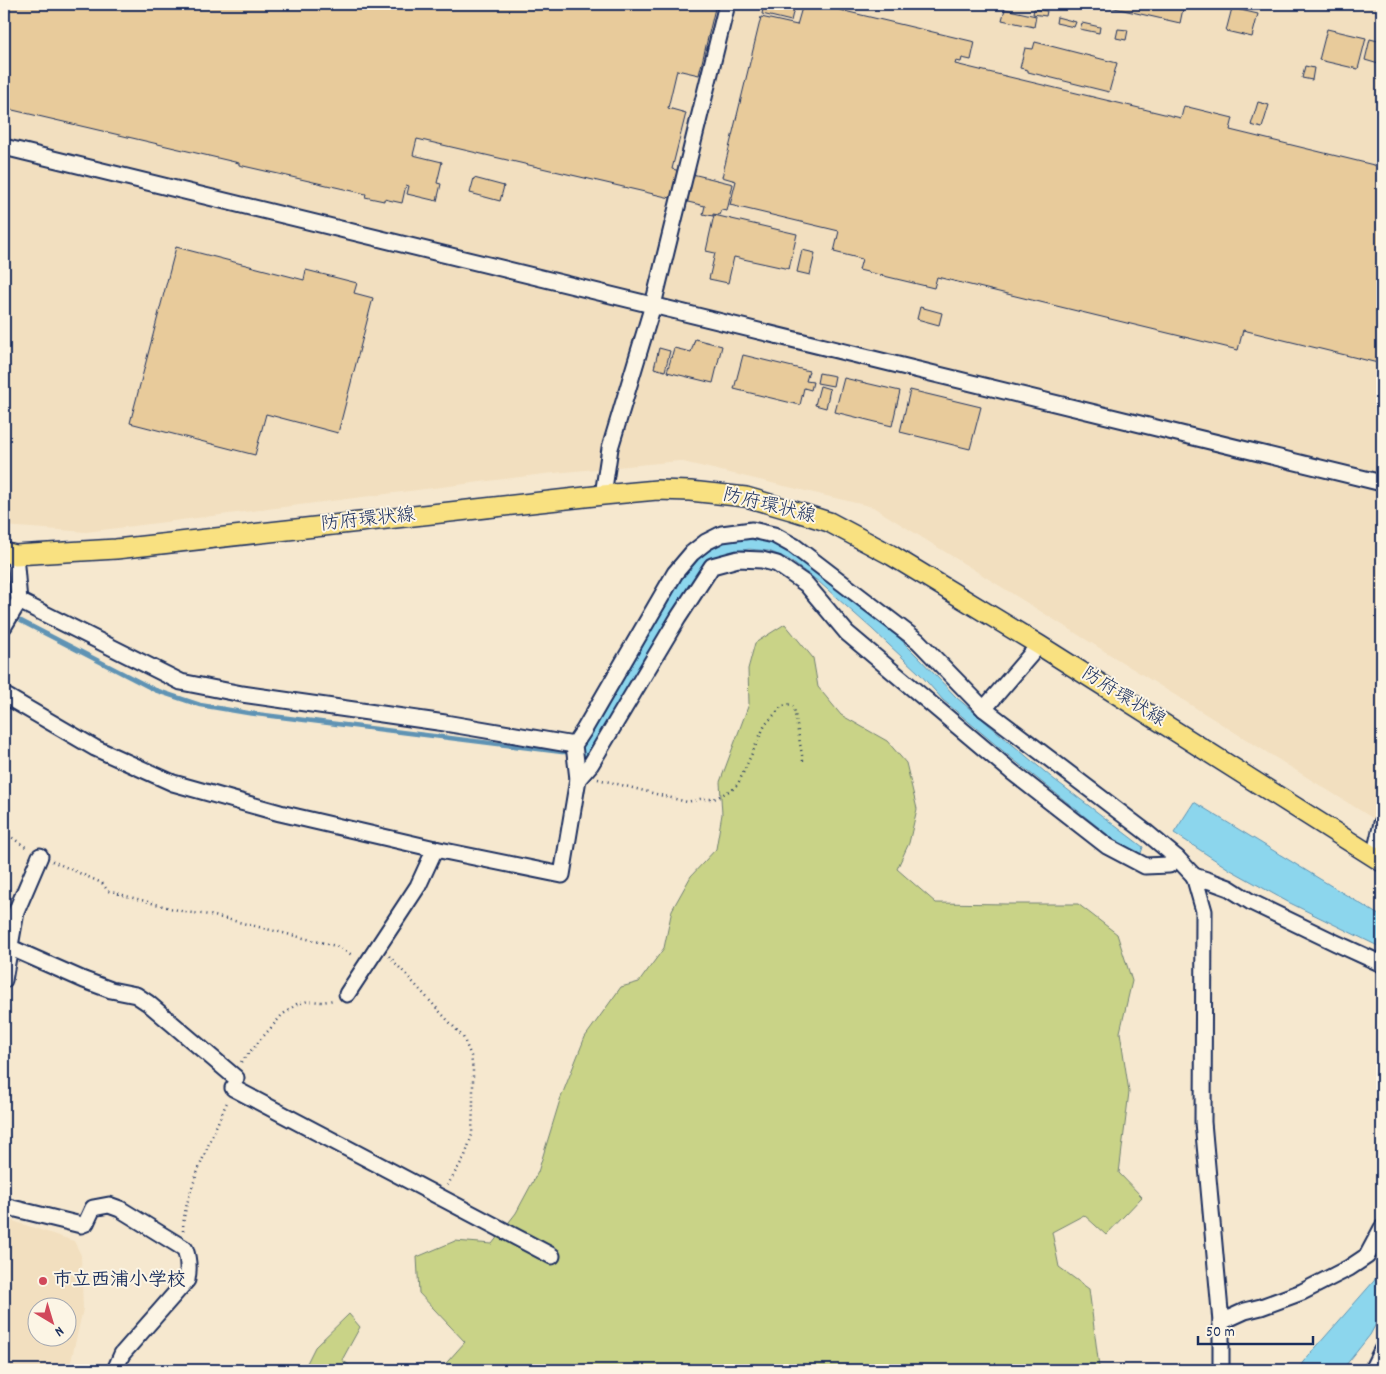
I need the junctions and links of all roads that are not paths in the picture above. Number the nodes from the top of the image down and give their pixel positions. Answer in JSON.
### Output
{"nodes":[{"id":1,"x":727,"y":4,"type":"edge"},
{"id":2,"x":4,"y":147,"type":"edge"},
{"id":3,"x":653,"y":305,"type":"junction"},
{"id":4,"x":1382,"y":483,"type":"edge"},
{"id":5,"x":603,"y":494,"type":"junction"},
{"id":6,"x":9,"y":554,"type":"edge"},
{"id":7,"x":19,"y":601,"type":"junction"},
{"id":8,"x":4,"y":626,"type":"edge"},
{"id":9,"x":1039,"y":645,"type":"junction"},
{"id":10,"x":4,"y":694,"type":"edge"},
{"id":11,"x":984,"y":709,"type":"junction"},
{"id":12,"x":574,"y":745,"type":"junction"},
{"id":13,"x":580,"y":777,"type":"junction"},
{"id":14,"x":1382,"y":823,"type":"edge"},
{"id":15,"x":434,"y":849,"type":"junction"},
{"id":16,"x":40,"y":856,"type":"road end"},
{"id":17,"x":1177,"y":858,"type":"junction"},
{"id":18,"x":1378,"y":859,"type":"edge"},
{"id":19,"x":1194,"y":876,"type":"junction"},
{"id":20,"x":7,"y":953,"type":"edge"},
{"id":21,"x":1382,"y":964,"type":"edge"},
{"id":22,"x":4,"y":980,"type":"edge"},
{"id":23,"x":347,"y":994,"type":"road end"},
{"id":24,"x":4,"y":1206,"type":"edge"},
{"id":25,"x":1382,"y":1228,"type":"edge"},
{"id":26,"x":552,"y":1256,"type":"dead end"},
{"id":27,"x":1221,"y":1322,"type":"junction"},
{"id":28,"x":1382,"y":1350,"type":"edge"},
{"id":29,"x":115,"y":1370,"type":"edge"},
{"id":30,"x":1221,"y":1370,"type":"edge"},
{"id":31,"x":1372,"y":1370,"type":"edge"}],
"edges":[{"from":1,"to":3,"type":"street"},
{"from":2,"to":3,"type":"street"},
{"from":3,"to":4,"type":"street"},
{"from":3,"to":5,"type":"street"},
{"from":5,"to":6,"type":"main road","name":"防府環状線"},
{"from":5,"to":9,"type":"main road","name":"防府環状線"},
{"from":6,"to":7,"type":"street"},
{"from":7,"to":8,"type":"street"},
{"from":7,"to":12,"type":"street"},
{"from":9,"to":11,"type":"street"},
{"from":9,"to":18,"type":"main road","name":"防府環状線"},
{"from":10,"to":15,"type":"street"},
{"from":11,"to":12,"type":"street"},
{"from":11,"to":17,"type":"street"},
{"from":12,"to":13,"type":"street"},
{"from":13,"to":15,"type":"street"},
{"from":13,"to":17,"type":"street"},
{"from":14,"to":18,"type":"street"},
{"from":15,"to":23,"type":"street"},
{"from":16,"to":20,"type":"street"},
{"from":17,"to":19,"type":"street"},
{"from":19,"to":21,"type":"street"},
{"from":19,"to":27,"type":"street"},
{"from":20,"to":22,"type":"street"},
{"from":20,"to":26,"type":"street"},
{"from":24,"to":29,"type":"street"},
{"from":25,"to":27,"type":"street"},
{"from":27,"to":30,"type":"street"},
{"from":28,"to":31,"type":"street"}]}
